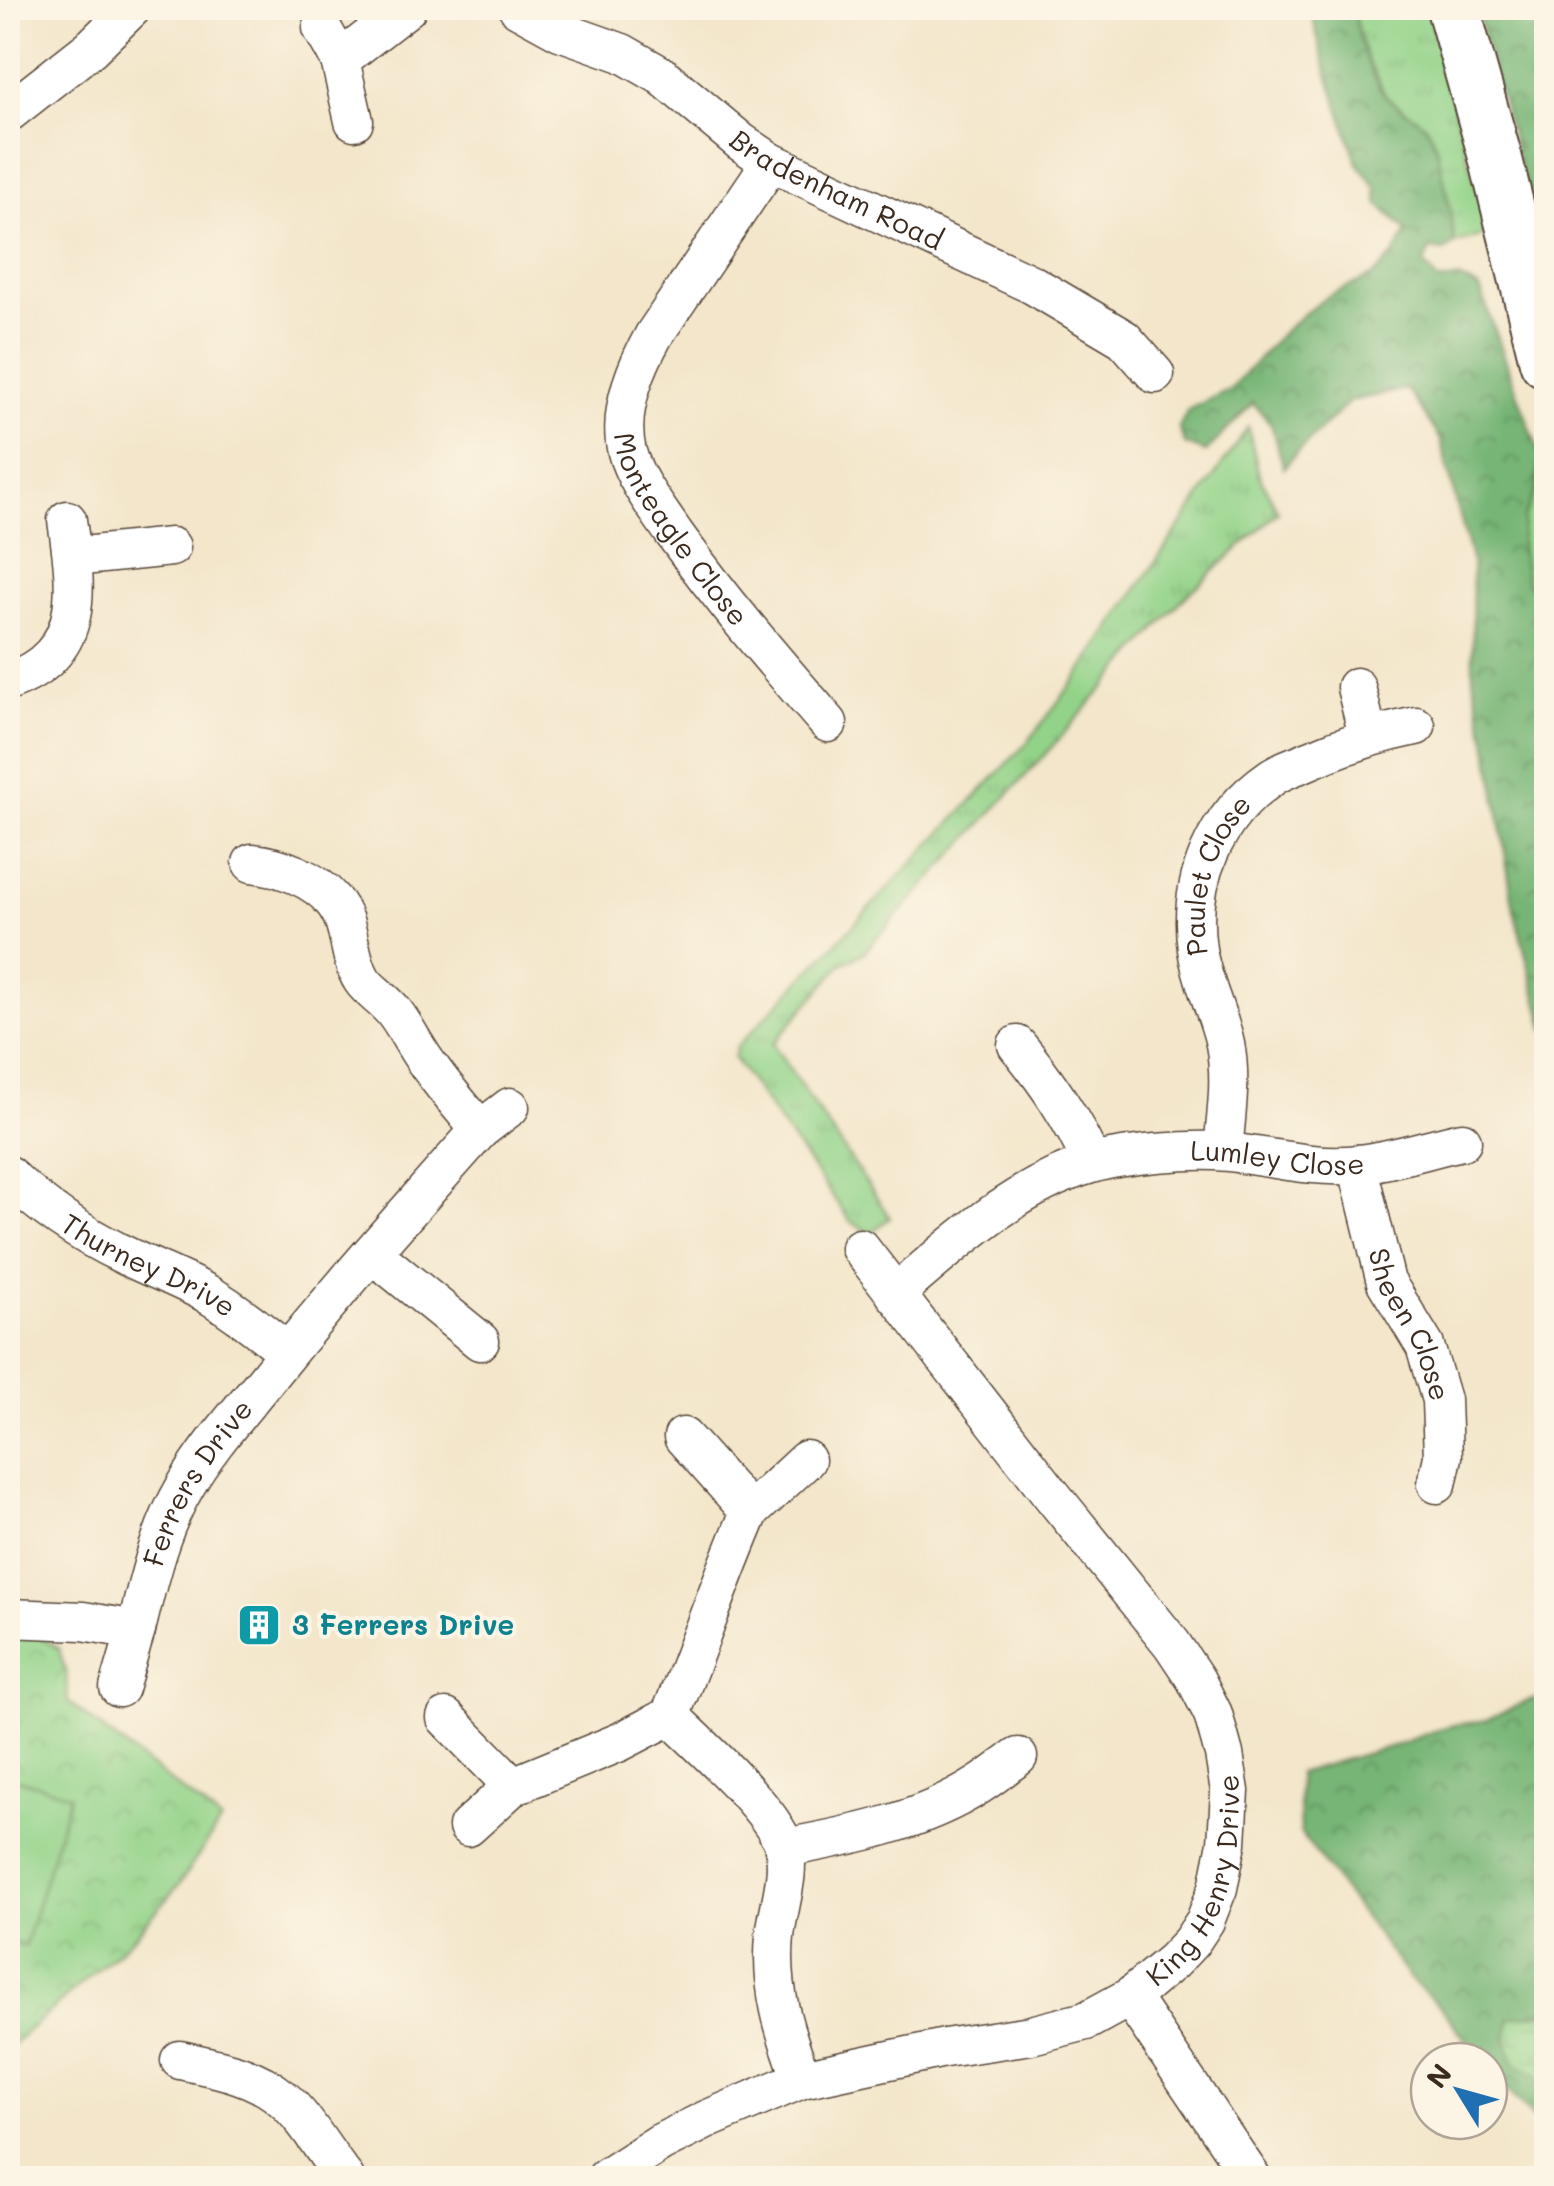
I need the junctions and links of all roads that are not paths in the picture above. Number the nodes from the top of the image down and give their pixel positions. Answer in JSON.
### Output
{"nodes":[{"id":1,"x":132,"y":8,"type":"edge"},
{"id":2,"x":406,"y":8,"type":"edge"},
{"id":3,"x":518,"y":8,"type":"edge"},
{"id":4,"x":1453,"y":8,"type":"edge"},
{"id":5,"x":8,"y":112,"type":"edge"},
{"id":6,"x":354,"y":121,"type":"dead end"},
{"id":7,"x":772,"y":162,"type":"junction"},
{"id":8,"x":1546,"y":361,"type":"edge"},
{"id":9,"x":1155,"y":374,"type":"dead end"},
{"id":10,"x":171,"y":546,"type":"dead end"},
{"id":11,"x":8,"y":682,"type":"edge"},
{"id":12,"x":1356,"y":687,"type":"dead end"},
{"id":13,"x":828,"y":723,"type":"dead end"},
{"id":14,"x":1416,"y":726,"type":"dead end"},
{"id":15,"x":1368,"y":736,"type":"junction"},
{"id":16,"x":252,"y":863,"type":"dead end"},
{"id":17,"x":1017,"y":1045,"type":"dead end"},
{"id":18,"x":1462,"y":1141,"type":"dead end"},
{"id":19,"x":1224,"y":1151,"type":"junction"},
{"id":20,"x":1092,"y":1164,"type":"junction"},
{"id":21,"x":1357,"y":1164,"type":"junction"},
{"id":22,"x":8,"y":1175,"type":"edge"},
{"id":23,"x":860,"y":1248,"type":"dead end"},
{"id":24,"x":372,"y":1253,"type":"junction"},
{"id":25,"x":894,"y":1294,"type":"junction"},
{"id":26,"x":480,"y":1341,"type":"dead end"},
{"id":27,"x":287,"y":1352,"type":"junction"},
{"id":28,"x":682,"y":1437,"type":"dead end"},
{"id":29,"x":806,"y":1460,"type":"dead end"},
{"id":30,"x":1437,"y":1484,"type":"dead end"},
{"id":31,"x":750,"y":1512,"type":"junction"},
{"id":32,"x":8,"y":1618,"type":"edge"},
{"id":33,"x":136,"y":1630,"type":"junction"},
{"id":34,"x":119,"y":1688,"type":"dead end"},
{"id":35,"x":670,"y":1716,"type":"junction"},
{"id":36,"x":446,"y":1718,"type":"dead end"},
{"id":37,"x":1018,"y":1757,"type":"dead end"},
{"id":38,"x":513,"y":1786,"type":"junction"},
{"id":39,"x":468,"y":1827,"type":"dead end"},
{"id":40,"x":784,"y":1848,"type":"junction"},
{"id":41,"x":1130,"y":1998,"type":"junction"},
{"id":42,"x":180,"y":2060,"type":"dead end"},
{"id":43,"x":802,"y":2080,"type":"junction"},
{"id":44,"x":345,"y":2178,"type":"edge"},
{"id":45,"x":606,"y":2178,"type":"edge"},
{"id":46,"x":1252,"y":2178,"type":"edge"}],
"edges":[{"from":1,"to":5,"type":"street"},
{"from":2,"to":6,"type":"street"},
{"from":3,"to":7,"type":"street","name":"Bradenham Road"},
{"from":4,"to":8,"type":"main road"},
{"from":7,"to":9,"type":"street","name":"Bradenham Road"},
{"from":7,"to":13,"type":"street","name":"Monteagle Close"},
{"from":10,"to":11,"type":"street"},
{"from":12,"to":15,"type":"street"},
{"from":14,"to":15,"type":"street","name":"Paulet Close"},
{"from":15,"to":19,"type":"street","name":"Paulet Close"},
{"from":16,"to":24,"type":"street","name":"Ferrers Drive"},
{"from":17,"to":20,"type":"street"},
{"from":18,"to":21,"type":"street","name":"Lumley Close"},
{"from":19,"to":20,"type":"street","name":"Lumley Close"},
{"from":19,"to":21,"type":"street","name":"Lumley Close"},
{"from":20,"to":25,"type":"street","name":"Lumley Close"},
{"from":21,"to":30,"type":"street","name":"Sheen Close"},
{"from":22,"to":27,"type":"street","name":"Thurney Drive"},
{"from":23,"to":25,"type":"street","name":"King Henry Drive"},
{"from":24,"to":26,"type":"street"},
{"from":24,"to":27,"type":"street","name":"Ferrers Drive"},
{"from":25,"to":41,"type":"street","name":"King Henry Drive"},
{"from":27,"to":33,"type":"street","name":"Ferrers Drive"},
{"from":28,"to":31,"type":"street"},
{"from":29,"to":31,"type":"street"},
{"from":31,"to":35,"type":"street"},
{"from":32,"to":33,"type":"street"},
{"from":33,"to":34,"type":"street","name":"Ferrers Drive"},
{"from":35,"to":38,"type":"street"},
{"from":35,"to":40,"type":"street"},
{"from":36,"to":38,"type":"street"},
{"from":37,"to":40,"type":"street"},
{"from":38,"to":39,"type":"street"},
{"from":40,"to":43,"type":"street"},
{"from":41,"to":43,"type":"street","name":"King Henry Drive"},
{"from":41,"to":46,"type":"street"},
{"from":42,"to":44,"type":"street"},
{"from":43,"to":45,"type":"street","name":"King Henry Drive"}]}
